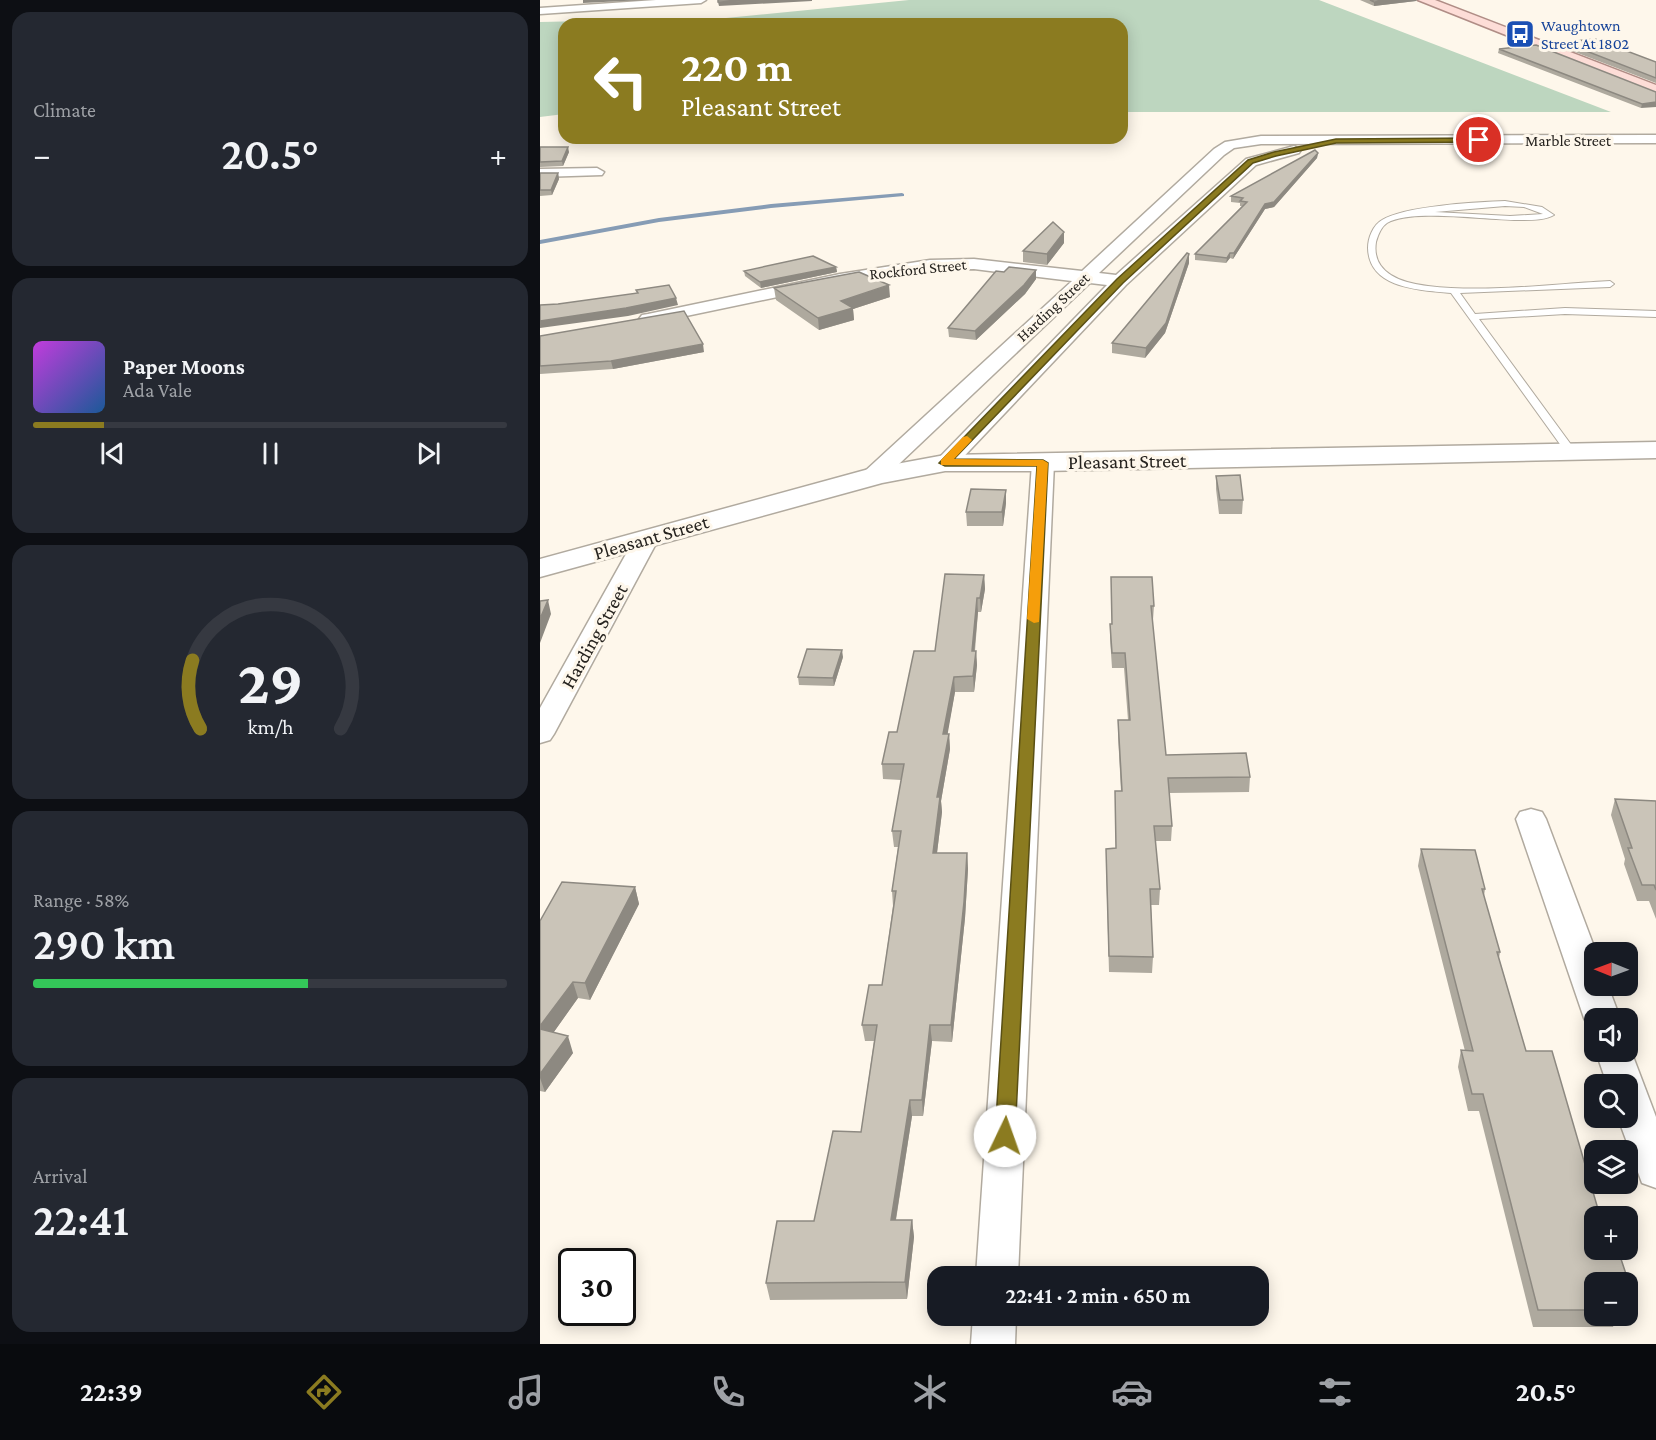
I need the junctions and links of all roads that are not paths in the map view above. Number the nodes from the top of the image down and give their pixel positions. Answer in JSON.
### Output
{"nodes":[{"id":1,"x":701,"y":0,"type":"edge"},
{"id":2,"x":1424,"y":0,"type":"edge"},
{"id":3,"x":635,"y":3,"type":"edge"},
{"id":4,"x":540,"y":11,"type":"edge"},
{"id":5,"x":619,"y":16,"type":"dead end"},
{"id":6,"x":1656,"y":90,"type":"edge"},
{"id":7,"x":1656,"y":139,"type":"edge"},
{"id":8,"x":1336,"y":141,"type":"junction"},
{"id":9,"x":1239,"y":143,"type":"junction"},
{"id":10,"x":1274,"y":154,"type":"junction"},
{"id":11,"x":597,"y":172,"type":"dead end"},
{"id":12,"x":540,"y":173,"type":"edge"},
{"id":13,"x":1410,"y":214,"type":"junction"},
{"id":14,"x":1086,"y":277,"type":"junction"},
{"id":15,"x":1120,"y":281,"type":"junction"},
{"id":16,"x":1610,"y":284,"type":"dead end"},
{"id":17,"x":1454,"y":291,"type":"junction"},
{"id":18,"x":1656,"y":314,"type":"edge"},
{"id":19,"x":1474,"y":317,"type":"junction"},
{"id":20,"x":628,"y":323,"type":"edge"},
{"id":21,"x":1656,"y":450,"type":"edge"},
{"id":22,"x":1571,"y":452,"type":"junction"},
{"id":23,"x":945,"y":463,"type":"junction"},
{"id":24,"x":1043,"y":463,"type":"junction"},
{"id":25,"x":872,"y":477,"type":"junction"},
{"id":26,"x":647,"y":538,"type":"junction"},
{"id":27,"x":540,"y":568,"type":"edge"},
{"id":28,"x":540,"y":734,"type":"edge"},
{"id":29,"x":1531,"y":819,"type":"dead end"},
{"id":30,"x":1598,"y":1008,"type":"edge"},
{"id":31,"x":1638,"y":1120,"type":"edge"},
{"id":32,"x":1656,"y":1171,"type":"edge"},
{"id":33,"x":998,"y":1266,"type":"edge"},
{"id":34,"x":994,"y":1326,"type":"edge"},
{"id":35,"x":993,"y":1344,"type":"edge"}],
"edges":[{"from":1,"to":3,"type":"street"},
{"from":2,"to":6,"type":"main road"},
{"from":3,"to":4,"type":"street"},
{"from":3,"to":5,"type":"street"},
{"from":7,"to":8,"type":"street","name":"Marble Street"},
{"from":8,"to":9,"type":"street","name":"Marble Street"},
{"from":8,"to":10,"type":"street","name":"Marble Street"},
{"from":9,"to":10,"type":"street"},
{"from":9,"to":14,"type":"street","name":"Harding Street"},
{"from":10,"to":15,"type":"street","name":"Harding Street"},
{"from":11,"to":12,"type":"street"},
{"from":13,"to":13,"type":"lane"},
{"from":13,"to":17,"type":"lane"},
{"from":14,"to":15,"type":"street","name":"Rockford Street"},
{"from":14,"to":20,"type":"street","name":"Rockford Street"},
{"from":14,"to":25,"type":"street","name":"Harding Street"},
{"from":15,"to":23,"type":"street","name":"Harding Street"},
{"from":16,"to":17,"type":"lane"},
{"from":17,"to":19,"type":"lane"},
{"from":18,"to":19,"type":"lane"},
{"from":19,"to":22,"type":"lane"},
{"from":21,"to":22,"type":"street","name":"Pleasant Street"},
{"from":22,"to":24,"type":"street","name":"Pleasant Street"},
{"from":23,"to":24,"type":"street","name":"Pleasant Street"},
{"from":23,"to":25,"type":"street","name":"Pleasant Street"},
{"from":24,"to":33,"type":"street"},
{"from":25,"to":26,"type":"street","name":"Pleasant Street"},
{"from":26,"to":27,"type":"street","name":"Pleasant Street"},
{"from":26,"to":28,"type":"street","name":"Harding Street"},
{"from":29,"to":30,"type":"street"},
{"from":31,"to":32,"type":"street"},
{"from":34,"to":35,"type":"street"}]}
